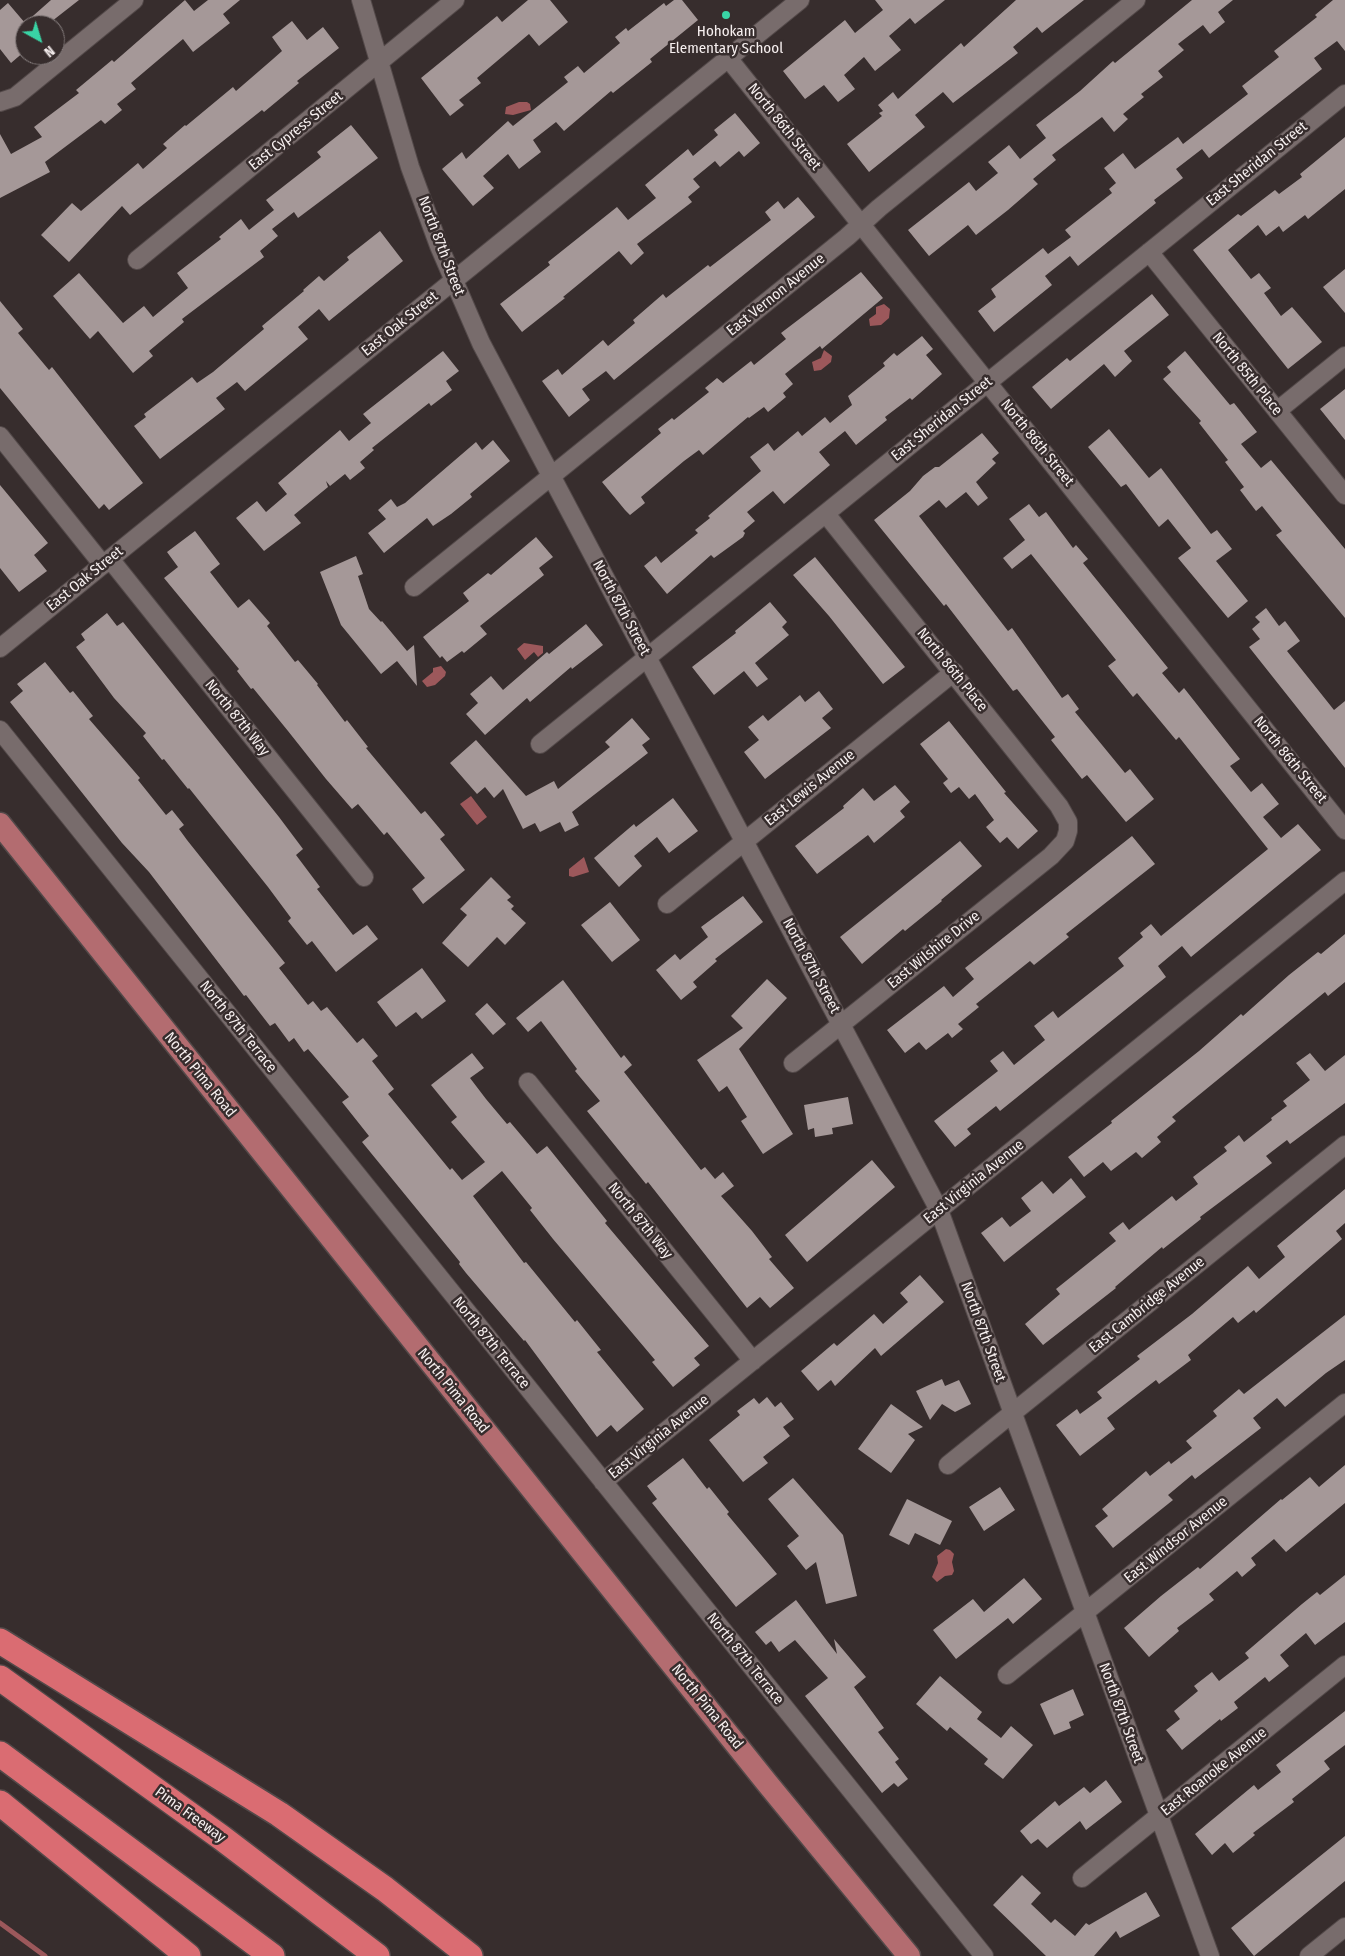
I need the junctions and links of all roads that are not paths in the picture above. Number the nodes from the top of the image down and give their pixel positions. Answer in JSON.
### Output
{"nodes":[{"id":1,"x":134,"y":0,"type":"edge"},
{"id":2,"x":361,"y":0,"type":"edge"},
{"id":3,"x":455,"y":0,"type":"edge"},
{"id":4,"x":800,"y":0,"type":"edge"},
{"id":5,"x":1136,"y":0,"type":"edge"},
{"id":6,"x":728,"y":58,"type":"junction"},
{"id":7,"x":379,"y":62,"type":"junction"},
{"id":8,"x":1345,"y":94,"type":"edge"},
{"id":9,"x":0,"y":102,"type":"edge"},
{"id":10,"x":862,"y":224,"type":"junction"},
{"id":11,"x":1149,"y":252,"type":"junction"},
{"id":12,"x":137,"y":260,"type":"dead end"},
{"id":13,"x":453,"y":281,"type":"junction"},
{"id":14,"x":1345,"y":356,"type":"edge"},
{"id":15,"x":988,"y":382,"type":"junction"},
{"id":16,"x":1277,"y":411,"type":"junction"},
{"id":17,"x":0,"y":436,"type":"edge"},
{"id":18,"x":552,"y":476,"type":"junction"},
{"id":19,"x":1345,"y":495,"type":"edge"},
{"id":20,"x":826,"y":514,"type":"junction"},
{"id":21,"x":106,"y":562,"type":"junction"},
{"id":22,"x":414,"y":587,"type":"dead end"},
{"id":23,"x":0,"y":648,"type":"edge"},
{"id":24,"x":647,"y":657,"type":"junction"},
{"id":25,"x":954,"y":672,"type":"junction"},
{"id":26,"x":0,"y":730,"type":"edge"},
{"id":27,"x":540,"y":744,"type":"dead end"},
{"id":28,"x":0,"y":824,"type":"edge"},
{"id":29,"x":1345,"y":830,"type":"edge"},
{"id":30,"x":1068,"y":831,"type":"joint"},
{"id":31,"x":744,"y":841,"type":"junction"},
{"id":32,"x":364,"y":877,"type":"dead end"},
{"id":33,"x":1345,"y":881,"type":"edge"},
{"id":34,"x":667,"y":904,"type":"dead end"},
{"id":35,"x":841,"y":1024,"type":"junction"},
{"id":36,"x":793,"y":1063,"type":"dead end"},
{"id":37,"x":528,"y":1082,"type":"dead end"},
{"id":38,"x":1345,"y":1145,"type":"edge"},
{"id":39,"x":939,"y":1210,"type":"junction"},
{"id":40,"x":753,"y":1361,"type":"junction"},
{"id":41,"x":1345,"y":1403,"type":"edge"},
{"id":42,"x":1013,"y":1413,"type":"junction"},
{"id":43,"x":948,"y":1465,"type":"dead end"},
{"id":44,"x":602,"y":1482,"type":"junction"},
{"id":45,"x":1085,"y":1613,"type":"junction"},
{"id":46,"x":0,"y":1641,"type":"edge"},
{"id":47,"x":1345,"y":1665,"type":"edge"},
{"id":48,"x":1007,"y":1675,"type":"dead end"},
{"id":49,"x":0,"y":1678,"type":"edge"},
{"id":50,"x":0,"y":1754,"type":"edge"},
{"id":51,"x":0,"y":1803,"type":"edge"},
{"id":52,"x":1158,"y":1816,"type":"junction"},
{"id":53,"x":1082,"y":1878,"type":"dead end"},
{"id":54,"x":1345,"y":1927,"type":"edge"},
{"id":55,"x":188,"y":1956,"type":"edge"},
{"id":56,"x":272,"y":1956,"type":"edge"},
{"id":57,"x":377,"y":1956,"type":"edge"},
{"id":58,"x":470,"y":1956,"type":"edge"},
{"id":59,"x":909,"y":1956,"type":"edge"},
{"id":60,"x":984,"y":1956,"type":"edge"},
{"id":61,"x":1210,"y":1956,"type":"edge"},
{"id":62,"x":1309,"y":1956,"type":"edge"}],
"edges":[{"from":1,"to":9,"type":"street"},
{"from":2,"to":7,"type":"street","name":"North 87th Street"},
{"from":3,"to":7,"type":"street","name":"East Cypress Street"},
{"from":4,"to":6,"type":"street","name":"East Oak Street"},
{"from":5,"to":10,"type":"street","name":"East Vernon Avenue"},
{"from":6,"to":10,"type":"street","name":"North 86th Street"},
{"from":6,"to":13,"type":"street","name":"East Oak Street"},
{"from":7,"to":12,"type":"street","name":"East Cypress Street"},
{"from":7,"to":13,"type":"street","name":"North 87th Street"},
{"from":8,"to":11,"type":"street","name":"East Sheridan Street"},
{"from":10,"to":15,"type":"street","name":"North 86th Street"},
{"from":10,"to":18,"type":"street","name":"East Vernon Avenue"},
{"from":11,"to":15,"type":"street","name":"East Sheridan Street"},
{"from":11,"to":16,"type":"street","name":"North 85th Place"},
{"from":13,"to":18,"type":"street","name":"North 87th Street"},
{"from":13,"to":21,"type":"street","name":"East Oak Street"},
{"from":14,"to":16,"type":"street"},
{"from":15,"to":20,"type":"street","name":"East Sheridan Street"},
{"from":15,"to":29,"type":"street","name":"North 86th Street"},
{"from":16,"to":19,"type":"street","name":"North 85th Place"},
{"from":17,"to":21,"type":"street","name":"North 87th Way"},
{"from":18,"to":22,"type":"street","name":"East Vernon Avenue"},
{"from":18,"to":24,"type":"street","name":"North 87th Street"},
{"from":20,"to":24,"type":"street","name":"East Sheridan Street"},
{"from":20,"to":25,"type":"street","name":"North 86th Place"},
{"from":21,"to":23,"type":"street","name":"East Oak Street"},
{"from":21,"to":32,"type":"street","name":"North 87th Way"},
{"from":24,"to":27,"type":"street","name":"East Sheridan Street"},
{"from":24,"to":31,"type":"street","name":"North 87th Street"},
{"from":25,"to":30,"type":"street","name":"North 86th Place"},
{"from":25,"to":31,"type":"street","name":"East Lewis Avenue"},
{"from":26,"to":44,"type":"street","name":"North 87th Terrace"},
{"from":28,"to":59,"type":"main road","name":"North Pima Road"},
{"from":30,"to":35,"type":"street","name":"East Wilshire Drive"},
{"from":31,"to":34,"type":"street","name":"East Lewis Avenue"},
{"from":31,"to":35,"type":"street","name":"North 87th Street"},
{"from":33,"to":39,"type":"street","name":"East Virginia Avenue"},
{"from":35,"to":36,"type":"street","name":"East Wilshire Drive"},
{"from":35,"to":39,"type":"street","name":"North 87th Street"},
{"from":37,"to":40,"type":"street","name":"North 87th Way"},
{"from":38,"to":42,"type":"street","name":"East Cambridge Avenue"},
{"from":39,"to":40,"type":"street","name":"East Virginia Avenue"},
{"from":39,"to":42,"type":"street","name":"North 87th Street"},
{"from":40,"to":44,"type":"street","name":"East Virginia Avenue"},
{"from":41,"to":45,"type":"street","name":"East Windsor Avenue"},
{"from":42,"to":43,"type":"street","name":"East Cambridge Avenue"},
{"from":42,"to":45,"type":"street","name":"North 87th Street"},
{"from":44,"to":60,"type":"street","name":"North 87th Terrace"},
{"from":45,"to":48,"type":"street","name":"East Windsor Avenue"},
{"from":45,"to":52,"type":"street","name":"North 87th Street"},
{"from":46,"to":58,"type":"highway"},
{"from":47,"to":52,"type":"street","name":"East Roanoke Avenue"},
{"from":49,"to":57,"type":"highway","name":"Pima Freeway"},
{"from":50,"to":56,"type":"highway"},
{"from":51,"to":55,"type":"highway"},
{"from":52,"to":53,"type":"street","name":"East Roanoke Avenue"},
{"from":52,"to":61,"type":"street","name":"North 87th Street"},
{"from":54,"to":62,"type":"street"}]}
